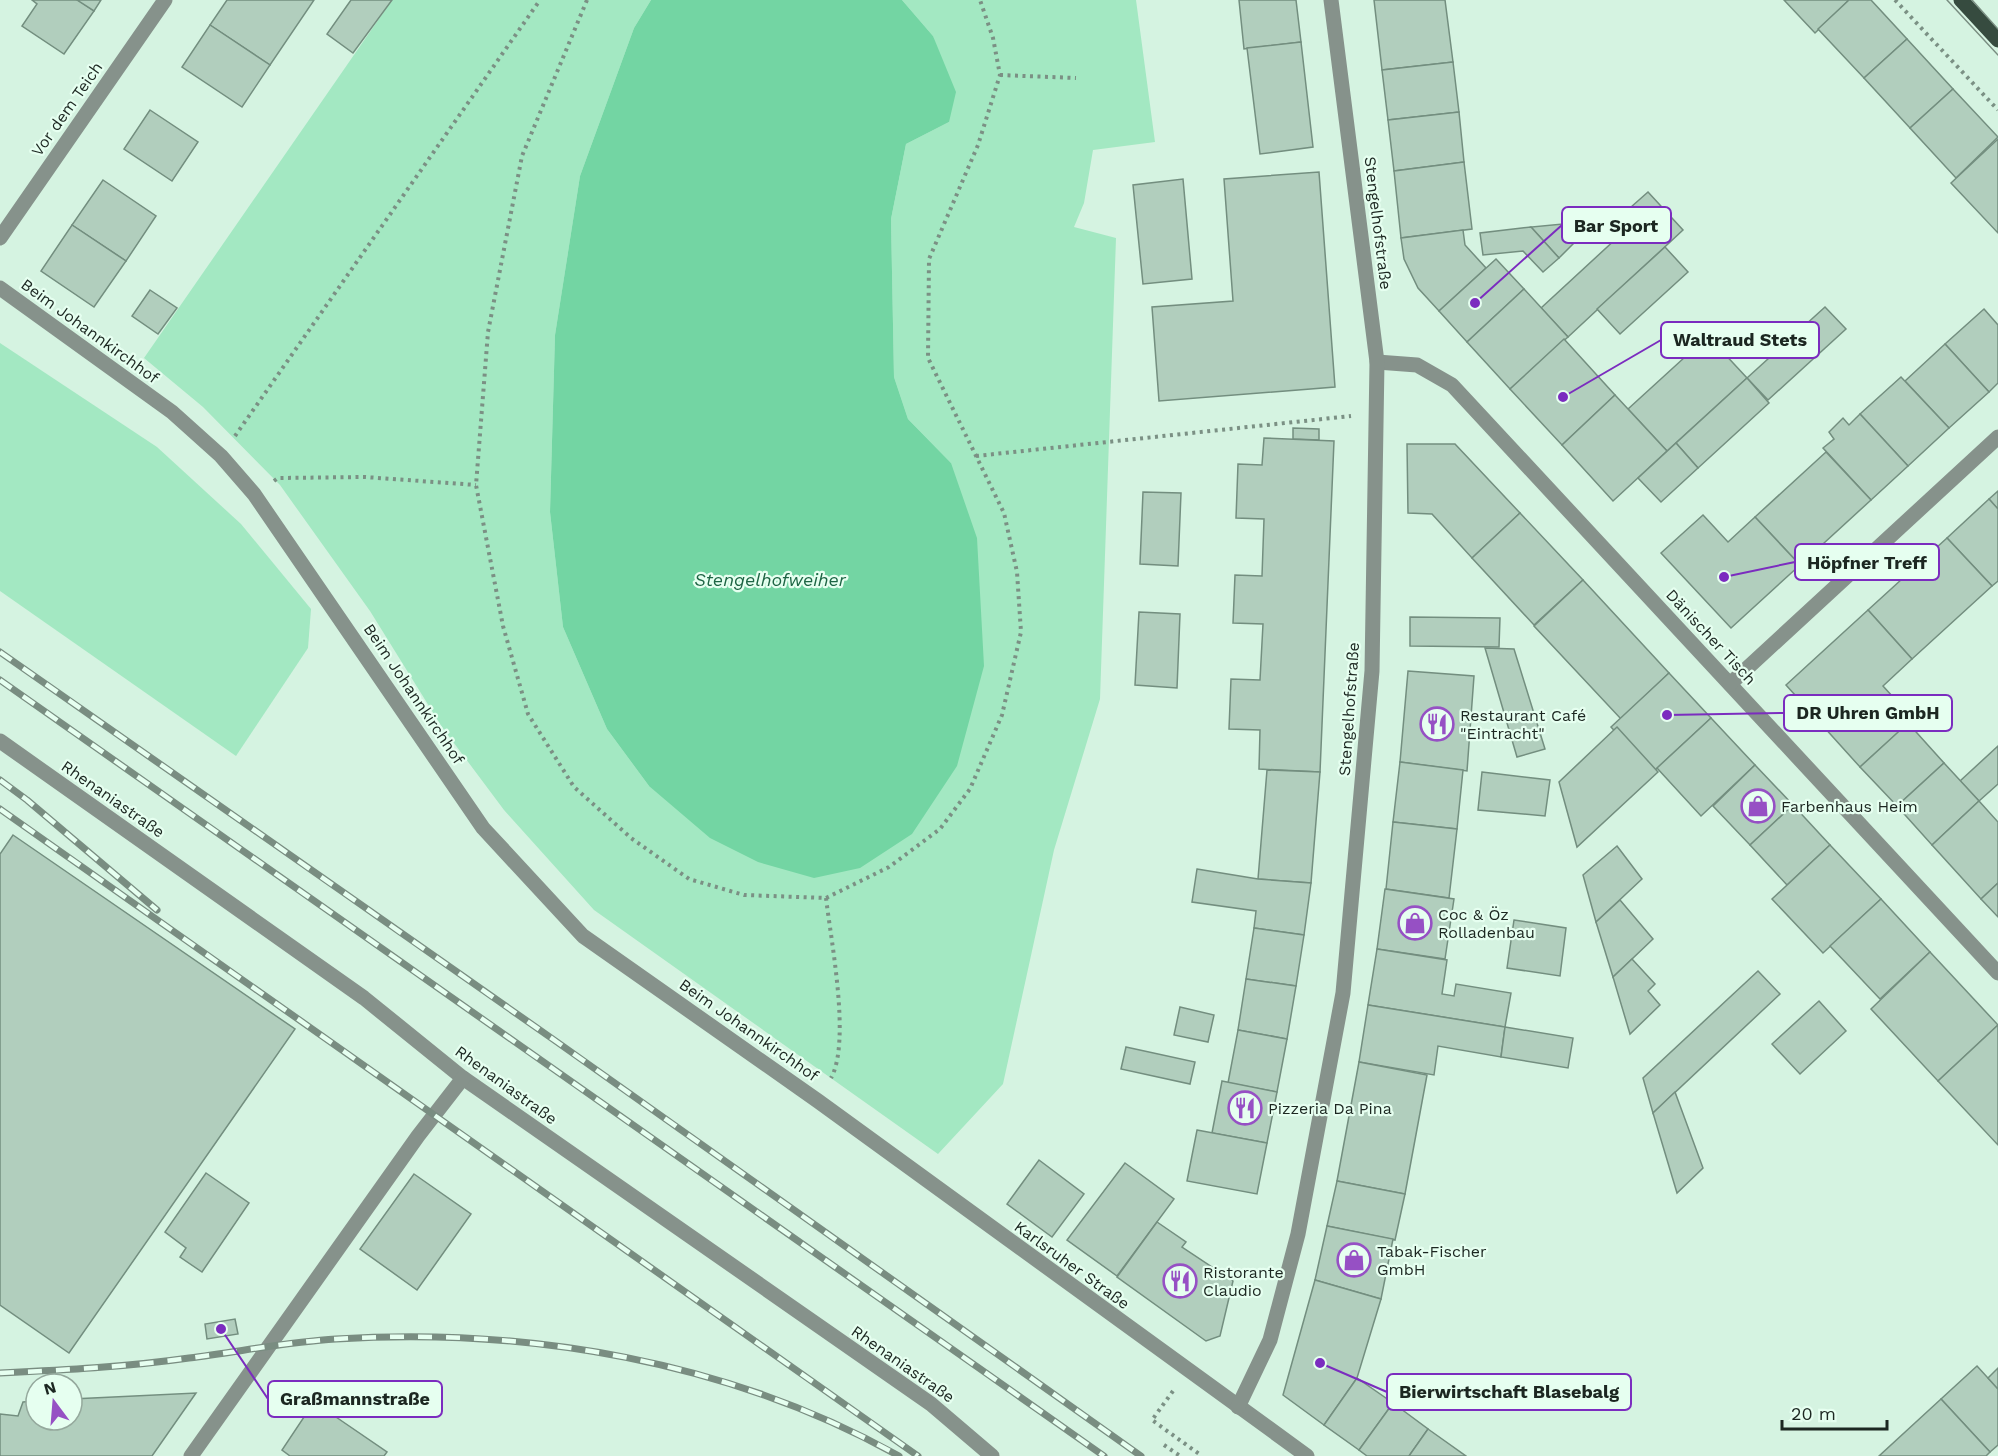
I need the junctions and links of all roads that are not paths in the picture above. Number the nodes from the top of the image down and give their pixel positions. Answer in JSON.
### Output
{"nodes":[{"id":1,"x":165,"y":0,"type":"edge"},
{"id":2,"x":1331,"y":0,"type":"edge"},
{"id":3,"x":1961,"y":0,"type":"edge"},
{"id":4,"x":1998,"y":40,"type":"edge"},
{"id":5,"x":0,"y":238,"type":"edge"},
{"id":6,"x":0,"y":288,"type":"edge"},
{"id":7,"x":1377,"y":362,"type":"junction"},
{"id":8,"x":1998,"y":437,"type":"edge"},
{"id":9,"x":1730,"y":684,"type":"junction"},
{"id":10,"x":0,"y":741,"type":"edge"},
{"id":11,"x":1998,"y":973,"type":"edge"},
{"id":12,"x":463,"y":1078,"type":"junction"},
{"id":13,"x":818,"y":1101,"type":"joint"},
{"id":14,"x":1238,"y":1407,"type":"junction"},
{"id":15,"x":191,"y":1456,"type":"edge"},
{"id":16,"x":992,"y":1456,"type":"edge"},
{"id":17,"x":1306,"y":1456,"type":"edge"}],
"edges":[{"from":1,"to":5,"type":"street","name":"Vor dem Teich"},
{"from":2,"to":7,"type":"street","name":"Stengelhofstraße"},
{"from":3,"to":4,"type":"main road"},
{"from":6,"to":13,"type":"street","name":"Beim Johannkirchhof"},
{"from":7,"to":9,"type":"street","name":"Dänischer Tisch"},
{"from":7,"to":14,"type":"street","name":"Stengelhofstraße"},
{"from":8,"to":9,"type":"street"},
{"from":9,"to":11,"type":"street","name":"Dänischer Tisch"},
{"from":10,"to":12,"type":"street","name":"Rhenaniastraße"},
{"from":12,"to":15,"type":"street"},
{"from":12,"to":16,"type":"street","name":"Rhenaniastraße"},
{"from":13,"to":14,"type":"street","name":"Karlsruher Straße"},
{"from":14,"to":17,"type":"street","name":"Karlsruher Straße"}]}
